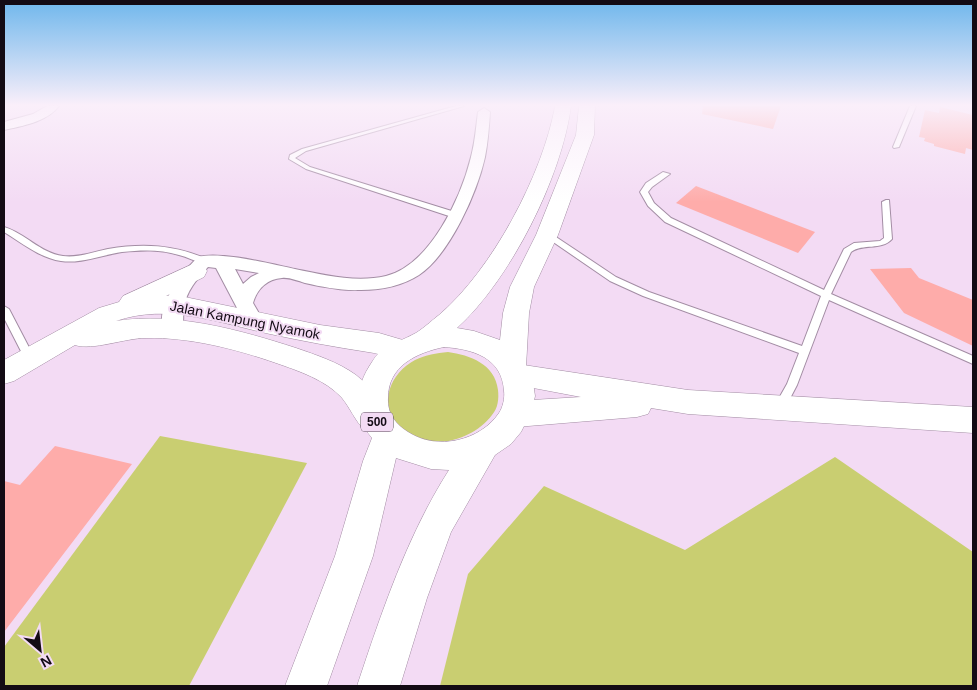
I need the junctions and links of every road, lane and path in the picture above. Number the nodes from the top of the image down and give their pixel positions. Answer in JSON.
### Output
{"nodes":[{"id":1,"x":346,"y":138,"type":"edge"},
{"id":2,"x":480,"y":138,"type":"edge"},
{"id":3,"x":557,"y":138,"type":"edge"},
{"id":4,"x":584,"y":138,"type":"edge"},
{"id":5,"x":900,"y":138,"type":"edge"},
{"id":6,"x":896,"y":147,"type":"dead end"},
{"id":7,"x":666,"y":174,"type":"dead end"},
{"id":8,"x":886,"y":202,"type":"dead end"},
{"id":9,"x":455,"y":215,"type":"junction"},
{"id":10,"x":4,"y":230,"type":"edge"},
{"id":11,"x":547,"y":235,"type":"junction"},
{"id":12,"x":222,"y":262,"type":"junction"},
{"id":13,"x":199,"y":266,"type":"junction"},
{"id":14,"x":284,"y":272,"type":"junction"},
{"id":15,"x":826,"y":295,"type":"junction"},
{"id":16,"x":4,"y":309,"type":"edge"},
{"id":17,"x":249,"y":312,"type":"junction"},
{"id":18,"x":108,"y":314,"type":"junction"},
{"id":19,"x":174,"y":317,"type":"junction"},
{"id":20,"x":413,"y":345,"type":"junction"},
{"id":21,"x":805,"y":351,"type":"junction"},
{"id":22,"x":34,"y":356,"type":"junction"},
{"id":23,"x":973,"y":360,"type":"edge"},
{"id":24,"x":515,"y":371,"type":"junction"},
{"id":25,"x":4,"y":373,"type":"edge"},
{"id":26,"x":688,"y":402,"type":"junction"},
{"id":27,"x":780,"y":408,"type":"junction"},
{"id":28,"x":516,"y":414,"type":"junction"},
{"id":29,"x":973,"y":420,"type":"edge"},
{"id":30,"x":382,"y":428,"type":"junction"},
{"id":31,"x":483,"y":446,"type":"junction"},
{"id":32,"x":306,"y":686,"type":"edge"},
{"id":33,"x":379,"y":686,"type":"edge"}],
"edges":[{"from":1,"to":9,"type":"lane"},
{"from":2,"to":9,"type":"street"},
{"from":3,"to":20,"type":"main road","number":"500"},
{"from":4,"to":11,"type":"main road"},
{"from":5,"to":6,"type":"lane"},
{"from":7,"to":15,"type":"lane"},
{"from":8,"to":15,"type":"lane"},
{"from":9,"to":14,"type":"street"},
{"from":10,"to":13,"type":"lane"},
{"from":11,"to":21,"type":"lane"},
{"from":11,"to":24,"type":"main road"},
{"from":12,"to":13,"type":"street"},
{"from":12,"to":14,"type":"street"},
{"from":12,"to":17,"type":"street"},
{"from":13,"to":18,"type":"main road"},
{"from":13,"to":19,"type":"street"},
{"from":14,"to":17,"type":"street"},
{"from":15,"to":21,"type":"lane"},
{"from":15,"to":23,"type":"lane"},
{"from":16,"to":22,"type":"lane"},
{"from":17,"to":19,"type":"main road","name":"Jalan Kampung Nyamok"},
{"from":17,"to":20,"type":"main road","name":"Jalan Kampung Nyamok"},
{"from":18,"to":19,"type":"main road","name":"Jalan Kampung Nyamok"},
{"from":18,"to":22,"type":"main road","name":"Jalan Kampung Nyamok"},
{"from":19,"to":22,"type":"main road","name":"Jalan Kampung Nyamok"},
{"from":19,"to":30,"type":"main road","name":"Jalan Kampung Nyamok"},
{"from":20,"to":24,"type":"main road"},
{"from":20,"to":30,"type":"main road","number":"500"},
{"from":21,"to":27,"type":"lane"},
{"from":22,"to":25,"type":"main road","name":"Jalan Kampung Nyamok"},
{"from":24,"to":26,"type":"main road"},
{"from":24,"to":28,"type":"main road"},
{"from":26,"to":27,"type":"main road"},
{"from":26,"to":28,"type":"main road"},
{"from":27,"to":29,"type":"main road"},
{"from":28,"to":31,"type":"main road","number":"500"},
{"from":30,"to":31,"type":"main road","number":"500"},
{"from":30,"to":32,"type":"main road","number":"500"},
{"from":31,"to":33,"type":"main road","number":"500"}]}
